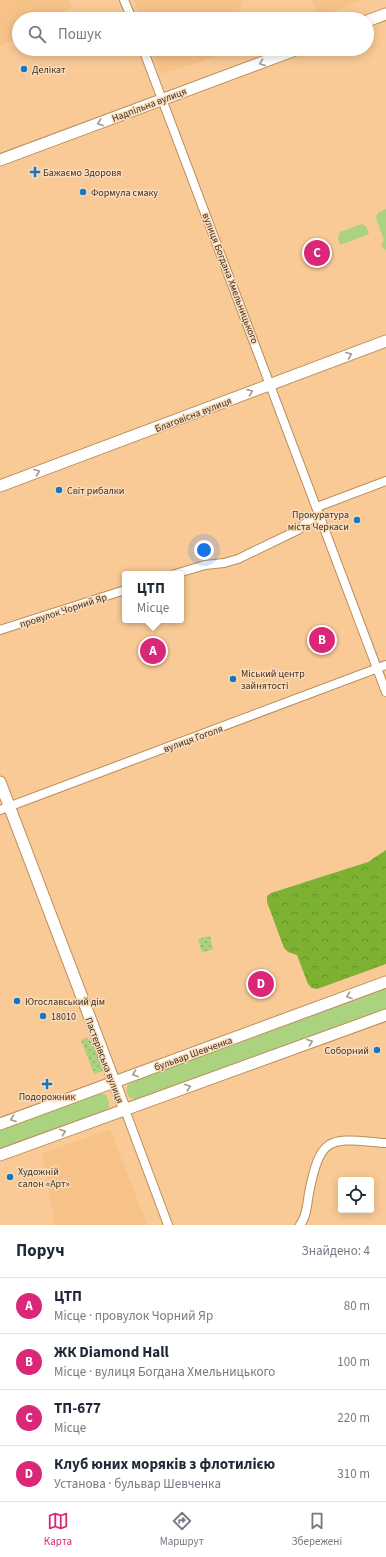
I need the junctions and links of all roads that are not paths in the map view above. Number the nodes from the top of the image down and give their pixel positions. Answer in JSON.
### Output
{"nodes":[{"id":1,"x":124,"y":0,"type":"edge"},
{"id":2,"x":129,"y":12,"type":"edge"},
{"id":3,"x":386,"y":14,"type":"edge"},
{"id":4,"x":374,"y":18,"type":"edge"},
{"id":5,"x":146,"y":56,"type":"edge"},
{"id":6,"x":279,"y":56,"type":"edge"},
{"id":7,"x":163,"y":99,"type":"junction"},
{"id":8,"x":0,"y":160,"type":"edge"},
{"id":9,"x":386,"y":341,"type":"edge"},
{"id":10,"x":271,"y":384,"type":"junction"},
{"id":11,"x":386,"y":481,"type":"edge"},
{"id":12,"x":0,"y":486,"type":"edge"},
{"id":13,"x":317,"y":507,"type":"junction"},
{"id":14,"x":320,"y":515,"type":"junction"},
{"id":15,"x":184,"y":571,"type":"edge"},
{"id":16,"x":122,"y":591,"type":"edge"},
{"id":17,"x":0,"y":630,"type":"edge"},
{"id":18,"x":386,"y":665,"type":"edge"},
{"id":19,"x":377,"y":668,"type":"junction"},
{"id":20,"x":386,"y":692,"type":"edge"},
{"id":21,"x":0,"y":782,"type":"edge"},
{"id":22,"x":5,"y":808,"type":"edge"},
{"id":23,"x":386,"y":982,"type":"edge"},
{"id":24,"x":386,"y":1015,"type":"edge"},
{"id":25,"x":114,"y":1082,"type":"junction"},
{"id":26,"x":125,"y":1110,"type":"junction"},
{"id":27,"x":0,"y":1124,"type":"edge"},
{"id":28,"x":386,"y":1143,"type":"edge"},
{"id":29,"x":0,"y":1155,"type":"edge"},
{"id":30,"x":168,"y":1225,"type":"edge"},
{"id":31,"x":300,"y":1225,"type":"edge"}],
"edges":[{"from":1,"to":2,"type":"street"},
{"from":3,"to":4,"type":"main road"},
{"from":5,"to":7,"type":"street","name":"вулиця Богдана Хмельницького"},
{"from":6,"to":7,"type":"main road","name":"Надпільна вулиця","one_way":true},
{"from":7,"to":8,"type":"main road","name":"Надпільна вулиця","one_way":true},
{"from":7,"to":10,"type":"street","name":"вулиця Богдана Хмельницького"},
{"from":10,"to":9,"type":"main road","name":"Благовісна вулиця","one_way":true},
{"from":12,"to":10,"type":"main road","name":"Благовісна вулиця","one_way":true},
{"from":10,"to":13,"type":"street","name":"вулиця Богдана Хмельницького"},
{"from":11,"to":13,"type":"street"},
{"from":13,"to":14,"type":"street","name":"вулиця Богдана Хмельницького"},
{"from":14,"to":15,"type":"street"},
{"from":14,"to":19,"type":"street","name":"вулиця Богдана Хмельницького"},
{"from":16,"to":17,"type":"street","name":"провулок Чорний Яр"},
{"from":18,"to":19,"type":"street","name":"вулиця Гоголя"},
{"from":19,"to":20,"type":"street","name":"вулиця Богдана Хмельницького"},
{"from":19,"to":22,"type":"street","name":"вулиця Гоголя"},
{"from":21,"to":22,"type":"main road","name":"Пастерівська вулиця"},
{"from":22,"to":25,"type":"main road","name":"Пастерівська вулиця"},
{"from":23,"to":25,"type":"main road","name":"бульвар Шевченка","one_way":true},
{"from":26,"to":24,"type":"main road","one_way":true},
{"from":25,"to":26,"type":"main road","name":"Пастерівська вулиця"},
{"from":25,"to":27,"type":"main road","name":"бульвар Шевченка","one_way":true},
{"from":29,"to":26,"type":"main road","one_way":true},
{"from":26,"to":30,"type":"street","name":"Пастерівська вулиця"},
{"from":28,"to":31,"type":"street"}]}
